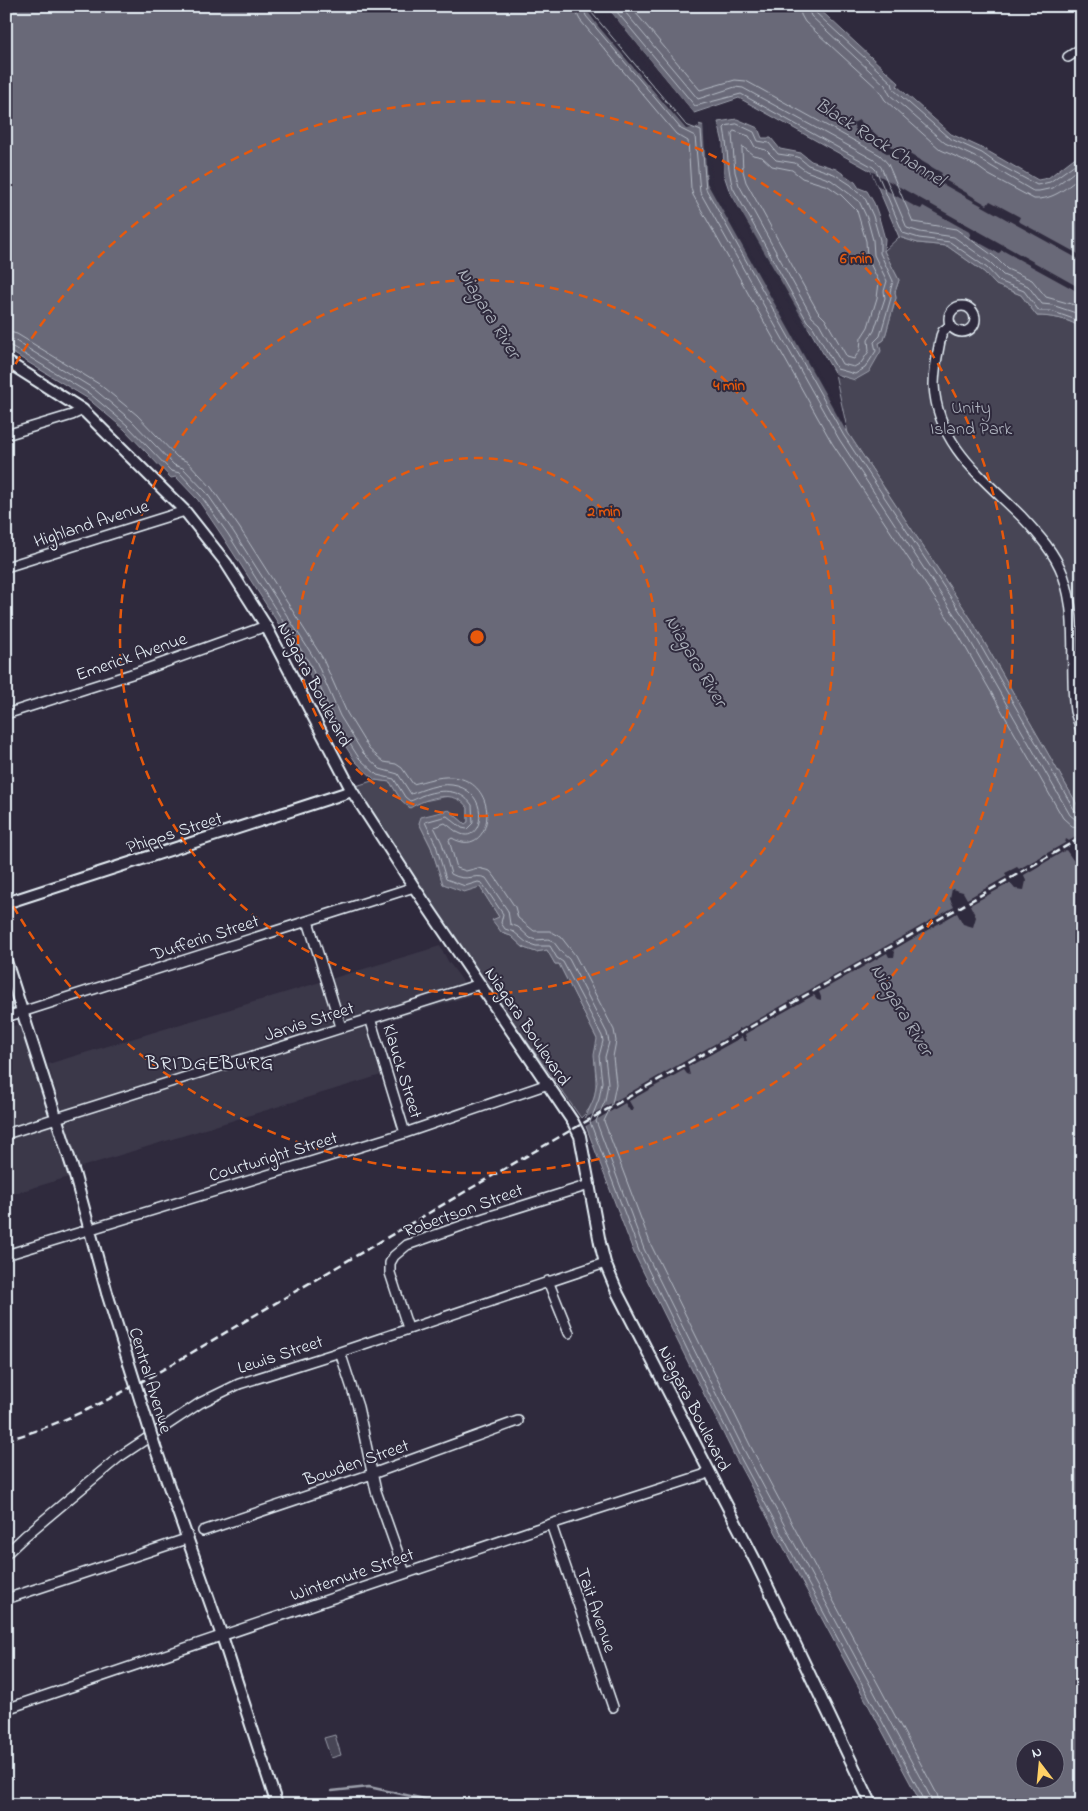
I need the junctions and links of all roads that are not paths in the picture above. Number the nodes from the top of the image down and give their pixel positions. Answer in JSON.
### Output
{"nodes":[{"id":1,"x":1082,"y":48,"type":"edge"},
{"id":2,"x":1068,"y":57,"type":"dead end"},
{"id":3,"x":951,"y":325,"type":"dead end"},
{"id":4,"x":6,"y":361,"type":"edge"},
{"id":5,"x":83,"y":410,"type":"junction"},
{"id":6,"x":6,"y":435,"type":"edge"},
{"id":7,"x":185,"y":511,"type":"junction"},
{"id":8,"x":6,"y":567,"type":"edge"},
{"id":9,"x":266,"y":626,"type":"junction"},
{"id":10,"x":6,"y":714,"type":"edge"},
{"id":11,"x":1082,"y":733,"type":"edge"},
{"id":12,"x":352,"y":791,"type":"junction"},
{"id":13,"x":414,"y":887,"type":"junction"},
{"id":14,"x":6,"y":903,"type":"edge"},
{"id":15,"x":308,"y":921,"type":"junction"},
{"id":16,"x":6,"y":960,"type":"edge"},
{"id":17,"x":480,"y":984,"type":"junction"},
{"id":18,"x":23,"y":1012,"type":"junction"},
{"id":19,"x":6,"y":1017,"type":"edge"},
{"id":20,"x":370,"y":1018,"type":"junction"},
{"id":21,"x":341,"y":1027,"type":"junction"},
{"id":22,"x":548,"y":1084,"type":"junction"},
{"id":23,"x":57,"y":1118,"type":"junction"},
{"id":24,"x":405,"y":1133,"type":"junction"},
{"id":25,"x":6,"y":1134,"type":"edge"},
{"id":26,"x":589,"y":1185,"type":"junction"},
{"id":27,"x":89,"y":1229,"type":"junction"},
{"id":28,"x":6,"y":1255,"type":"edge"},
{"id":29,"x":605,"y":1263,"type":"junction"},
{"id":30,"x":548,"y":1281,"type":"junction"},
{"id":31,"x":408,"y":1328,"type":"junction"},
{"id":32,"x":569,"y":1333,"type":"dead end"},
{"id":33,"x":340,"y":1352,"type":"junction"},
{"id":34,"x":518,"y":1421,"type":"dead end"},
{"id":35,"x":709,"y":1471,"type":"junction"},
{"id":36,"x":372,"y":1474,"type":"junction"},
{"id":37,"x":551,"y":1524,"type":"junction"},
{"id":38,"x":203,"y":1531,"type":"dead end"},
{"id":39,"x":186,"y":1539,"type":"junction"},
{"id":40,"x":6,"y":1554,"type":"edge"},
{"id":41,"x":405,"y":1574,"type":"junction"},
{"id":42,"x":6,"y":1599,"type":"edge"},
{"id":43,"x":222,"y":1636,"type":"junction"},
{"id":44,"x":613,"y":1707,"type":"dead end"},
{"id":45,"x":6,"y":1709,"type":"edge"},
{"id":46,"x":278,"y":1805,"type":"edge"},
{"id":47,"x":872,"y":1805,"type":"edge"}],
"edges":[{"from":1,"to":2,"type":"street"},
{"from":3,"to":11,"type":"street"},
{"from":4,"to":5,"type":"main road","name":"Niagara Boulevard"},
{"from":5,"to":6,"type":"street"},
{"from":5,"to":7,"type":"main road","name":"Niagara Boulevard"},
{"from":7,"to":8,"type":"street","name":"Highland Avenue"},
{"from":7,"to":9,"type":"main road","name":"Niagara Boulevard"},
{"from":9,"to":10,"type":"street","name":"Emerick Avenue"},
{"from":9,"to":12,"type":"main road","name":"Niagara Boulevard"},
{"from":12,"to":13,"type":"main road","name":"Niagara Boulevard"},
{"from":12,"to":14,"type":"main road","name":"Phipps Street"},
{"from":13,"to":15,"type":"street","name":"Dufferin Street"},
{"from":13,"to":17,"type":"main road","name":"Niagara Boulevard"},
{"from":15,"to":18,"type":"street","name":"Dufferin Street"},
{"from":15,"to":21,"type":"street"},
{"from":16,"to":18,"type":"main road","name":"Central Avenue"},
{"from":17,"to":20,"type":"street","name":"Jarvis Street"},
{"from":17,"to":22,"type":"main road","name":"Niagara Boulevard"},
{"from":18,"to":19,"type":"street","name":"Dufferin Street"},
{"from":18,"to":23,"type":"main road","name":"Central Avenue"},
{"from":20,"to":21,"type":"street","name":"Jarvis Street"},
{"from":20,"to":24,"type":"street","name":"Klauck Street"},
{"from":21,"to":23,"type":"street","name":"Jarvis Street"},
{"from":22,"to":24,"type":"street","name":"Courtwright Street"},
{"from":22,"to":26,"type":"main road","name":"Niagara Boulevard"},
{"from":23,"to":25,"type":"street","name":"Jarvis Street"},
{"from":23,"to":27,"type":"main road","name":"Central Avenue"},
{"from":24,"to":27,"type":"street","name":"Courtwright Street"},
{"from":26,"to":29,"type":"main road","name":"Niagara Boulevard"},
{"from":26,"to":31,"type":"street","name":"Robertson Street"},
{"from":27,"to":28,"type":"street","name":"Courtwright Street"},
{"from":27,"to":39,"type":"main road","name":"Central Avenue","bridge":true},
{"from":29,"to":30,"type":"street","name":"Lewis Street"},
{"from":29,"to":35,"type":"main road","name":"Niagara Boulevard"},
{"from":30,"to":31,"type":"street","name":"Lewis Street"},
{"from":30,"to":32,"type":"street"},
{"from":31,"to":33,"type":"street","name":"Lewis Street"},
{"from":33,"to":36,"type":"street"},
{"from":33,"to":40,"type":"street","name":"Lewis Street"},
{"from":34,"to":36,"type":"street","name":"Bowden Street"},
{"from":35,"to":37,"type":"street","name":"Wintemute Street"},
{"from":35,"to":47,"type":"main road","name":"Niagara Boulevard"},
{"from":36,"to":38,"type":"street","name":"Bowden Street"},
{"from":36,"to":41,"type":"street"},
{"from":37,"to":41,"type":"street","name":"Wintemute Street"},
{"from":37,"to":44,"type":"street","name":"Tait Avenue"},
{"from":39,"to":42,"type":"street"},
{"from":39,"to":43,"type":"main road","name":"Central Avenue"},
{"from":41,"to":43,"type":"street","name":"Wintemute Street"},
{"from":43,"to":45,"type":"street","name":"Wintemute Street"},
{"from":43,"to":46,"type":"main road","name":"Central Avenue"}]}
